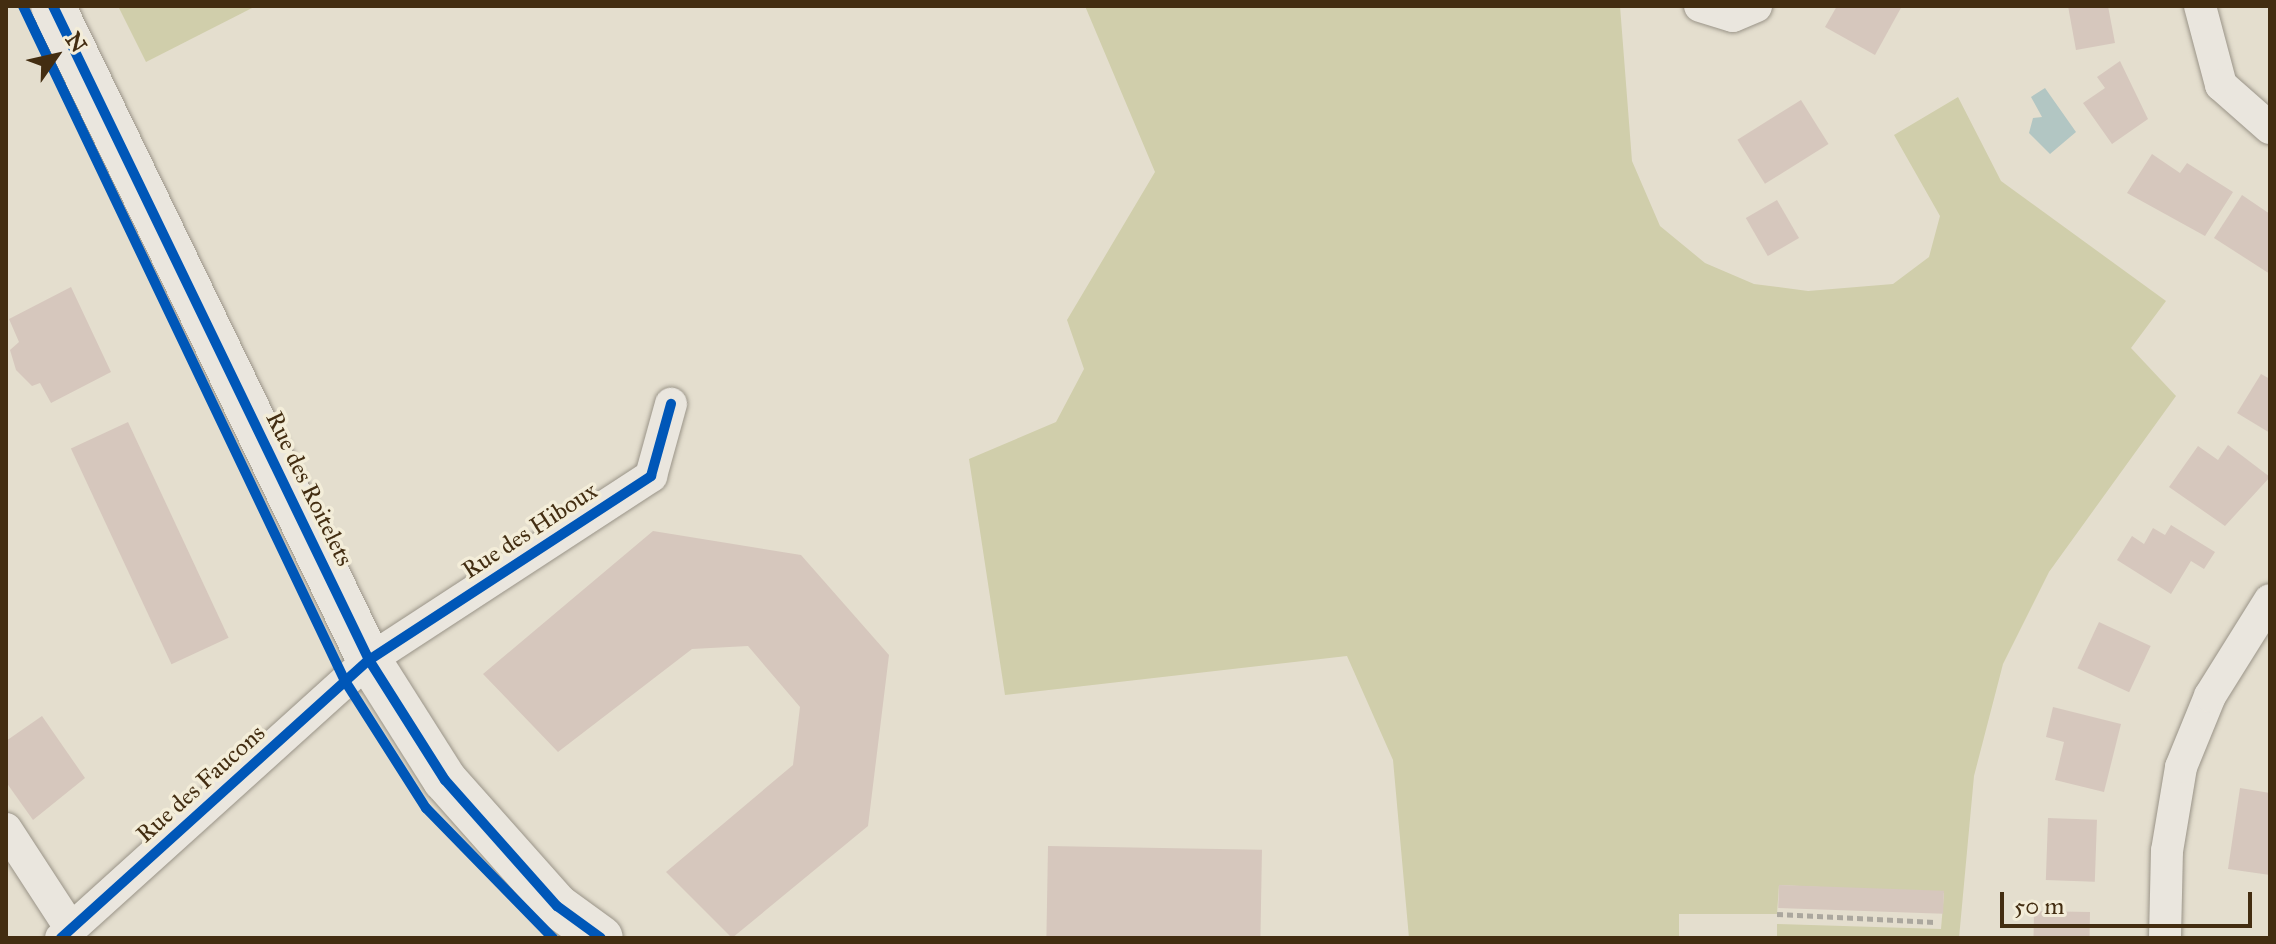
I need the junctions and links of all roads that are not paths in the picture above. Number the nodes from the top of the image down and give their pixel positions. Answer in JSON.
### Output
{"nodes":[{"id":1,"x":53,"y":6,"type":"edge"},
{"id":2,"x":1700,"y":6,"type":"edge"},
{"id":3,"x":1756,"y":6,"type":"edge"},
{"id":4,"x":2200,"y":6,"type":"edge"},
{"id":5,"x":2270,"y":128,"type":"edge"},
{"id":6,"x":671,"y":404,"type":"dead end"},
{"id":7,"x":2270,"y":600,"type":"edge"},
{"id":8,"x":369,"y":660,"type":"junction"},
{"id":9,"x":6,"y":829,"type":"edge"},
{"id":10,"x":66,"y":934,"type":"edge"},
{"id":11,"x":601,"y":938,"type":"edge"},
{"id":12,"x":2165,"y":938,"type":"edge"}],
"edges":[{"from":1,"to":8,"type":"street","name":"Rue des Roitelets"},
{"from":2,"to":3,"type":"street"},
{"from":4,"to":5,"type":"street"},
{"from":6,"to":8,"type":"street","name":"Rue des Hiboux"},
{"from":7,"to":12,"type":"street"},
{"from":8,"to":10,"type":"street","name":"Rue des Faucons"},
{"from":8,"to":11,"type":"street","name":"Rue des Roitelets"},
{"from":9,"to":10,"type":"street"}]}
